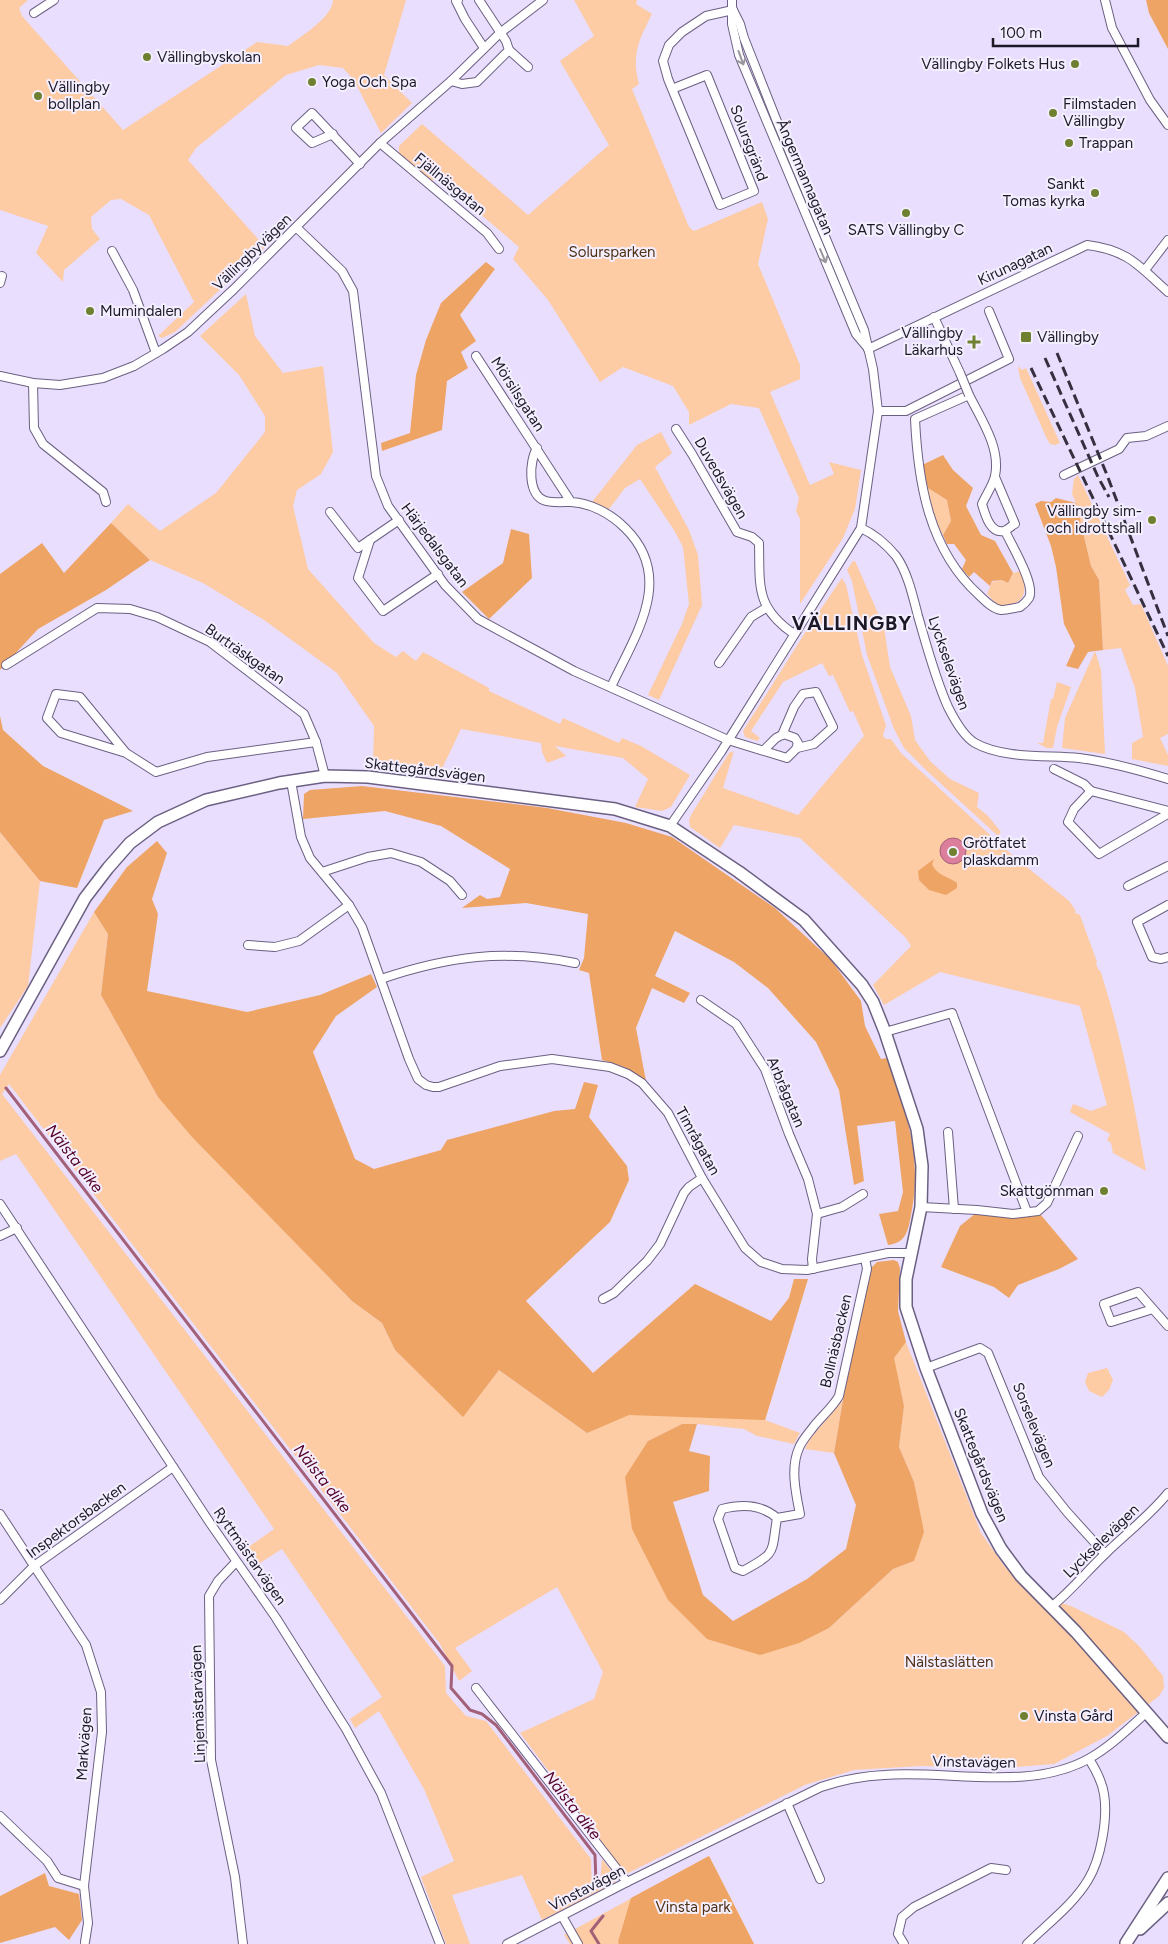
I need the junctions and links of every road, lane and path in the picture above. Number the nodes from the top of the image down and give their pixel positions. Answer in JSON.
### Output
{"nodes":[{"id":1,"x":54,"y":0,"type":"edge"},
{"id":2,"x":458,"y":0,"type":"edge"},
{"id":3,"x":479,"y":0,"type":"edge"},
{"id":4,"x":543,"y":0,"type":"edge"},
{"id":5,"x":732,"y":0,"type":"edge"},
{"id":6,"x":1105,"y":0,"type":"edge"},
{"id":7,"x":733,"y":10,"type":"junction"},
{"id":8,"x":34,"y":13,"type":"dead end"},
{"id":9,"x":500,"y":32,"type":"junction"},
{"id":10,"x":484,"y":48,"type":"junction"},
{"id":11,"x":509,"y":50,"type":"junction"},
{"id":12,"x":528,"y":66,"type":"dead end"},
{"id":13,"x":450,"y":82,"type":"junction"},
{"id":14,"x":672,"y":89,"type":"junction"},
{"id":15,"x":1168,"y":125,"type":"edge"},
{"id":16,"x":333,"y":134,"type":"junction"},
{"id":17,"x":380,"y":143,"type":"junction"},
{"id":18,"x":360,"y":164,"type":"junction"},
{"id":19,"x":297,"y":228,"type":"junction"},
{"id":20,"x":1168,"y":240,"type":"edge"},
{"id":21,"x":498,"y":249,"type":"dead end"},
{"id":22,"x":112,"y":251,"type":"dead end"},
{"id":23,"x":1144,"y":270,"type":"junction"},
{"id":24,"x":1168,"y":292,"type":"edge"},
{"id":25,"x":989,"y":312,"type":"dead end"},
{"id":26,"x":934,"y":317,"type":"junction"},
{"id":27,"x":868,"y":349,"type":"junction"},
{"id":28,"x":156,"y":354,"type":"junction"},
{"id":29,"x":476,"y":356,"type":"dead end"},
{"id":30,"x":0,"y":376,"type":"edge"},
{"id":31,"x":32,"y":384,"type":"junction"},
{"id":32,"x":969,"y":395,"type":"junction"},
{"id":33,"x":878,"y":411,"type":"junction"},
{"id":34,"x":1168,"y":426,"type":"edge"},
{"id":35,"x":676,"y":429,"type":"dead end"},
{"id":36,"x":537,"y":448,"type":"junction"},
{"id":37,"x":1064,"y":475,"type":"dead end"},
{"id":38,"x":995,"y":477,"type":"junction"},
{"id":39,"x":106,"y":502,"type":"dead end"},
{"id":40,"x":571,"y":502,"type":"junction"},
{"id":41,"x":330,"y":512,"type":"dead end"},
{"id":42,"x":399,"y":520,"type":"junction"},
{"id":43,"x":861,"y":528,"type":"junction"},
{"id":44,"x":1005,"y":531,"type":"junction"},
{"id":45,"x":370,"y":540,"type":"junction"},
{"id":46,"x":438,"y":574,"type":"junction"},
{"id":47,"x":766,"y":608,"type":"junction"},
{"id":48,"x":794,"y":634,"type":"junction"},
{"id":49,"x":719,"y":663,"type":"dead end"},
{"id":50,"x":6,"y":665,"type":"dead end"},
{"id":51,"x":611,"y":687,"type":"junction"},
{"id":52,"x":782,"y":735,"type":"junction"},
{"id":53,"x":728,"y":740,"type":"junction"},
{"id":54,"x":316,"y":742,"type":"junction"},
{"id":55,"x":797,"y":748,"type":"junction"},
{"id":56,"x":764,"y":750,"type":"junction"},
{"id":57,"x":126,"y":753,"type":"junction"},
{"id":58,"x":1054,"y":769,"type":"dead end"},
{"id":59,"x":326,"y":776,"type":"junction"},
{"id":60,"x":1168,"y":779,"type":"edge"},
{"id":61,"x":291,"y":781,"type":"junction"},
{"id":62,"x":1091,"y":791,"type":"junction"},
{"id":63,"x":1168,"y":811,"type":"edge"},
{"id":64,"x":670,"y":826,"type":"junction"},
{"id":65,"x":1168,"y":866,"type":"edge"},
{"id":66,"x":322,"y":872,"type":"junction"},
{"id":67,"x":1128,"y":886,"type":"dead end"},
{"id":68,"x":462,"y":895,"type":"dead end"},
{"id":69,"x":349,"y":905,"type":"junction"},
{"id":70,"x":1168,"y":905,"type":"edge"},
{"id":71,"x":248,"y":945,"type":"dead end"},
{"id":72,"x":1168,"y":957,"type":"edge"},
{"id":73,"x":574,"y":963,"type":"dead end"},
{"id":74,"x":381,"y":979,"type":"junction"},
{"id":75,"x":702,"y":1000,"type":"dead end"},
{"id":76,"x":886,"y":1032,"type":"junction"},
{"id":77,"x":0,"y":1051,"type":"edge"},
{"id":78,"x":948,"y":1132,"type":"dead end"},
{"id":79,"x":1078,"y":1136,"type":"dead end"},
{"id":80,"x":702,"y":1178,"type":"junction"},
{"id":81,"x":863,"y":1194,"type":"dead end"},
{"id":82,"x":0,"y":1204,"type":"edge"},
{"id":83,"x":921,"y":1207,"type":"junction"},
{"id":84,"x":954,"y":1209,"type":"junction"},
{"id":85,"x":1028,"y":1212,"type":"junction"},
{"id":86,"x":817,"y":1214,"type":"junction"},
{"id":87,"x":16,"y":1228,"type":"junction"},
{"id":88,"x":0,"y":1236,"type":"edge"},
{"id":89,"x":911,"y":1253,"type":"junction"},
{"id":90,"x":865,"y":1258,"type":"junction"},
{"id":91,"x":814,"y":1269,"type":"junction"},
{"id":92,"x":603,"y":1299,"type":"dead end"},
{"id":93,"x":1153,"y":1309,"type":"junction"},
{"id":94,"x":1168,"y":1326,"type":"edge"},
{"id":95,"x":926,"y":1368,"type":"junction"},
{"id":96,"x":173,"y":1467,"type":"junction"},
{"id":97,"x":1168,"y":1493,"type":"edge"},
{"id":98,"x":0,"y":1514,"type":"edge"},
{"id":99,"x":777,"y":1518,"type":"junction"},
{"id":100,"x":1105,"y":1554,"type":"junction"},
{"id":101,"x":236,"y":1562,"type":"junction"},
{"id":102,"x":34,"y":1566,"type":"junction"},
{"id":103,"x":0,"y":1600,"type":"edge"},
{"id":104,"x":1051,"y":1607,"type":"junction"},
{"id":105,"x":476,"y":1688,"type":"dead end"},
{"id":106,"x":1146,"y":1713,"type":"junction"},
{"id":107,"x":1168,"y":1737,"type":"edge"},
{"id":108,"x":1089,"y":1759,"type":"junction"},
{"id":109,"x":787,"y":1803,"type":"junction"},
{"id":110,"x":0,"y":1816,"type":"edge"},
{"id":111,"x":1006,"y":1870,"type":"dead end"},
{"id":112,"x":1168,"y":1878,"type":"edge"},
{"id":113,"x":820,"y":1879,"type":"dead end"},
{"id":114,"x":627,"y":1882,"type":"junction"},
{"id":115,"x":84,"y":1886,"type":"junction"},
{"id":116,"x":1168,"y":1903,"type":"edge"},
{"id":117,"x":562,"y":1916,"type":"junction"},
{"id":118,"x":86,"y":1942,"type":"dead end"},
{"id":119,"x":1126,"y":1943,"type":"edge"},
{"id":120,"x":243,"y":1944,"type":"edge"},
{"id":121,"x":440,"y":1944,"type":"edge"},
{"id":122,"x":507,"y":1944,"type":"edge"},
{"id":123,"x":578,"y":1944,"type":"edge"},
{"id":124,"x":904,"y":1944,"type":"edge"},
{"id":125,"x":1027,"y":1944,"type":"edge"}],
"edges":[{"from":1,"to":8,"type":"street"},
{"from":2,"to":10,"type":"street"},
{"from":3,"to":9,"type":"street"},
{"from":4,"to":9,"type":"street","name":"Vällingbyvägen"},
{"from":5,"to":7,"type":"street","name":"Ångermannagatan"},
{"from":6,"to":15,"type":"street"},
{"from":7,"to":14,"type":"street","name":"Solursgränd"},
{"from":7,"to":27,"type":"street","name":"Ångermannagatan"},
{"from":9,"to":10,"type":"street","name":"Vällingbyvägen"},
{"from":9,"to":11,"type":"street"},
{"from":10,"to":13,"type":"street","name":"Vällingbyvägen"},
{"from":11,"to":12,"type":"street"},
{"from":11,"to":13,"type":"street"},
{"from":13,"to":17,"type":"street","name":"Vällingbyvägen"},
{"from":14,"to":14,"type":"street","name":"Solursgränd"},
{"from":16,"to":16,"type":"street"},
{"from":16,"to":18,"type":"street"},
{"from":17,"to":18,"type":"street","name":"Vällingbyvägen"},
{"from":17,"to":21,"type":"street","name":"Fjällnäsgatan"},
{"from":18,"to":19,"type":"street","name":"Vällingbyvägen"},
{"from":19,"to":28,"type":"street","name":"Vällingbyvägen"},
{"from":19,"to":42,"type":"street","name":"Härjedalsgatan"},
{"from":20,"to":23,"type":"street"},
{"from":22,"to":28,"type":"street"},
{"from":23,"to":24,"type":"street","name":"Kirunagatan"},
{"from":23,"to":26,"type":"street","name":"Kirunagatan"},
{"from":25,"to":33,"type":"street"},
{"from":26,"to":27,"type":"street","name":"Kirunagatan"},
{"from":26,"to":32,"type":"street","bridge":true},
{"from":27,"to":33,"type":"street","name":"Ångermannagatan"},
{"from":28,"to":31,"type":"street","name":"Vällingbyvägen"},
{"from":29,"to":36,"type":"street","name":"Mörsilsgatan"},
{"from":30,"to":31,"type":"street","name":"Vällingbyvägen"},
{"from":31,"to":39,"type":"street"},
{"from":32,"to":38,"type":"street"},
{"from":32,"to":44,"type":"street"},
{"from":33,"to":43,"type":"street","name":"Ångermannagatan"},
{"from":34,"to":37,"type":"street"},
{"from":35,"to":47,"type":"street","name":"Duvedsvägen"},
{"from":36,"to":40,"type":"street","name":"Mörsilsgatan"},
{"from":36,"to":40,"type":"street","name":"Mörsilsgatan"},
{"from":38,"to":44,"type":"street"},
{"from":38,"to":44,"type":"street"},
{"from":40,"to":51,"type":"street","name":"Mörsilsgatan"},
{"from":41,"to":45,"type":"street"},
{"from":42,"to":45,"type":"street"},
{"from":42,"to":46,"type":"street","name":"Härjedalsgatan"},
{"from":43,"to":48,"type":"street","name":"Ångermannagatan"},
{"from":43,"to":60,"type":"street","name":"Lyckselevägen"},
{"from":45,"to":46,"type":"street"},
{"from":46,"to":51,"type":"street","name":"Härjedalsgatan"},
{"from":47,"to":48,"type":"street","name":"Duvedsvägen"},
{"from":47,"to":49,"type":"street"},
{"from":48,"to":53,"type":"street","name":"Ångermannagatan"},
{"from":50,"to":54,"type":"street","name":"Burträskgatan"},
{"from":51,"to":53,"type":"street","name":"Härjedalsgatan"},
{"from":52,"to":55,"type":"street"},
{"from":52,"to":55,"type":"street"},
{"from":52,"to":56,"type":"street"},
{"from":53,"to":56,"type":"street"},
{"from":53,"to":64,"type":"street","name":"Ångermannagatan"},
{"from":54,"to":57,"type":"street"},
{"from":54,"to":59,"type":"street","name":"Burträskgatan"},
{"from":55,"to":56,"type":"street"},
{"from":57,"to":57,"type":"street"},
{"from":58,"to":62,"type":"street"},
{"from":59,"to":61,"type":"street","name":"Skattegårdsvägen"},
{"from":59,"to":64,"type":"street","name":"Skattegårdsvägen"},
{"from":61,"to":66,"type":"street","name":"Timrågatan"},
{"from":61,"to":77,"type":"street","name":"Skattegårdsvägen"},
{"from":62,"to":63,"type":"street"},
{"from":62,"to":63,"type":"street"},
{"from":64,"to":76,"type":"street","name":"Skattegårdsvägen"},
{"from":65,"to":67,"type":"street"},
{"from":66,"to":68,"type":"street"},
{"from":66,"to":69,"type":"street","name":"Timrågatan"},
{"from":69,"to":71,"type":"street"},
{"from":69,"to":74,"type":"street","name":"Timrågatan"},
{"from":70,"to":72,"type":"street"},
{"from":73,"to":74,"type":"street"},
{"from":74,"to":80,"type":"street","name":"Timrågatan"},
{"from":75,"to":86,"type":"street","name":"Arbrågatan"},
{"from":76,"to":83,"type":"street","name":"Skattegårdsvägen"},
{"from":76,"to":85,"type":"street"},
{"from":78,"to":84,"type":"street"},
{"from":79,"to":85,"type":"street"},
{"from":80,"to":91,"type":"street","name":"Timrågatan"},
{"from":80,"to":92,"type":"street"},
{"from":81,"to":86,"type":"street"},
{"from":82,"to":87,"type":"street","name":"Ryttmästarvägen"},
{"from":83,"to":84,"type":"street"},
{"from":83,"to":89,"type":"street","name":"Skattegårdsvägen"},
{"from":84,"to":85,"type":"street"},
{"from":86,"to":91,"type":"street","name":"Arbrågatan"},
{"from":87,"to":88,"type":"street"},
{"from":87,"to":96,"type":"street","name":"Ryttmästarvägen"},
{"from":89,"to":90,"type":"street","name":"Timrågatan"},
{"from":89,"to":95,"type":"street","name":"Skattegårdsvägen"},
{"from":90,"to":91,"type":"street","name":"Timrågatan"},
{"from":90,"to":99,"type":"street","name":"Bollnäsbacken"},
{"from":93,"to":93,"type":"street"},
{"from":93,"to":94,"type":"street"},
{"from":95,"to":100,"type":"street","name":"Sorselevägen"},
{"from":95,"to":104,"type":"street","name":"Skattegårdsvägen"},
{"from":96,"to":101,"type":"street","name":"Ryttmästarvägen"},
{"from":96,"to":102,"type":"street","name":"Inspektorsbacken"},
{"from":97,"to":100,"type":"street","name":"Lyckselevägen"},
{"from":98,"to":102,"type":"street","name":"Markvägen"},
{"from":99,"to":99,"type":"street"},
{"from":100,"to":104,"type":"street","name":"Lyckselevägen"},
{"from":101,"to":120,"type":"street","name":"Linjemästarvägen"},
{"from":101,"to":121,"type":"street","name":"Ryttmästarvägen"},
{"from":102,"to":103,"type":"street","name":"Inspektorsbacken"},
{"from":102,"to":115,"type":"street","name":"Markvägen"},
{"from":104,"to":106,"type":"street","name":"Skattegårdsvägen"},
{"from":105,"to":114,"type":"street"},
{"from":106,"to":107,"type":"street","name":"Skattegårdsvägen"},
{"from":106,"to":108,"type":"street","name":"Vinstavägen"},
{"from":108,"to":109,"type":"street","name":"Vinstavägen"},
{"from":108,"to":125,"type":"street"},
{"from":109,"to":113,"type":"street"},
{"from":109,"to":114,"type":"street","name":"Vinstavägen"},
{"from":110,"to":115,"type":"street"},
{"from":111,"to":124,"type":"street"},
{"from":112,"to":119,"type":"street"},
{"from":114,"to":117,"type":"street","name":"Vinstavägen"},
{"from":115,"to":118,"type":"street","name":"Markvägen"},
{"from":116,"to":119,"type":"street"},
{"from":117,"to":122,"type":"street","name":"Vinstavägen"},
{"from":117,"to":123,"type":"street"}]}
